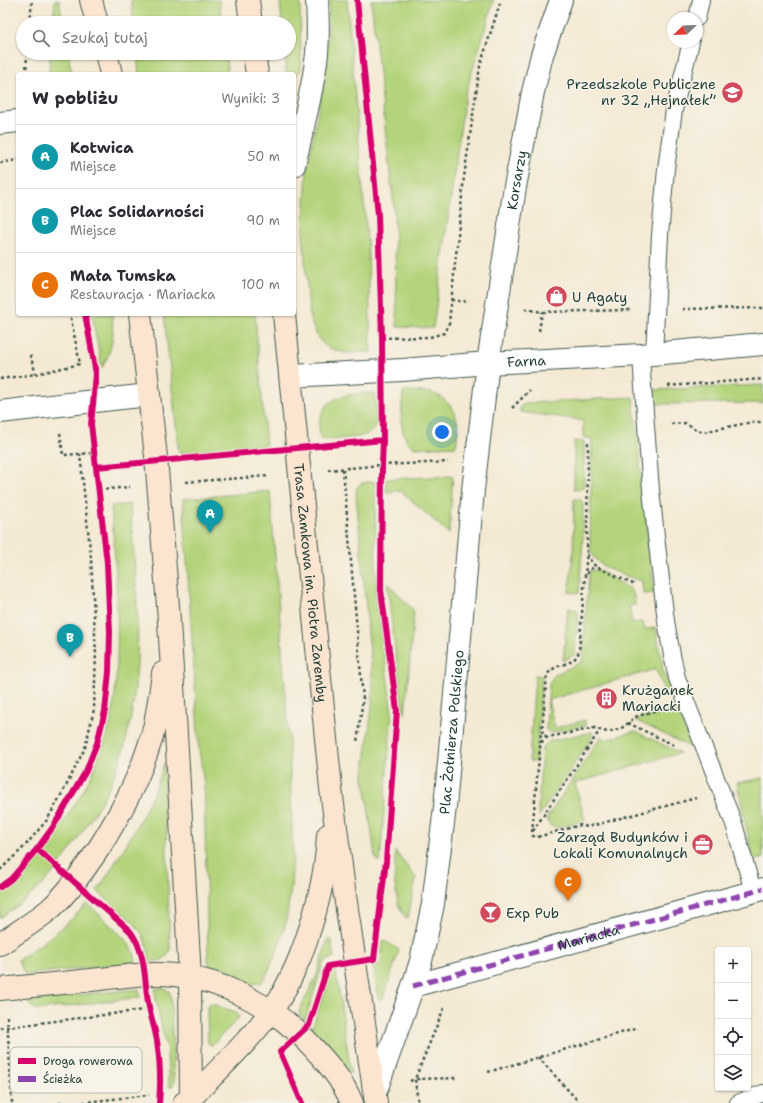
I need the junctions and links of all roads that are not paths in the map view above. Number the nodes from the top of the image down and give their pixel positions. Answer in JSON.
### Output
{"nodes":[{"id":1,"x":91,"y":0,"type":"edge"},
{"id":2,"x":106,"y":0,"type":"edge"},
{"id":3,"x":248,"y":0,"type":"edge"},
{"id":4,"x":318,"y":0,"type":"edge"},
{"id":5,"x":561,"y":0,"type":"edge"},
{"id":6,"x":701,"y":0,"type":"edge"},
{"id":7,"x":698,"y":12,"type":"edge"},
{"id":8,"x":95,"y":16,"type":"edge"},
{"id":9,"x":107,"y":16,"type":"edge"},
{"id":10,"x":250,"y":16,"type":"edge"},
{"id":11,"x":690,"y":48,"type":"edge"},
{"id":12,"x":108,"y":60,"type":"edge"},
{"id":13,"x":111,"y":60,"type":"edge"},
{"id":14,"x":255,"y":60,"type":"edge"},
{"id":15,"x":111,"y":72,"type":"edge"},
{"id":16,"x":112,"y":72,"type":"edge"},
{"id":17,"x":257,"y":72,"type":"edge"},
{"id":18,"x":16,"y":121,"type":"edge"},
{"id":19,"x":0,"y":123,"type":"edge"},
{"id":20,"x":296,"y":157,"type":"edge"},
{"id":21,"x":140,"y":316,"type":"edge"},
{"id":22,"x":284,"y":316,"type":"edge"},
{"id":23,"x":763,"y":344,"type":"edge"},
{"id":24,"x":648,"y":355,"type":"junction"},
{"id":25,"x":488,"y":363,"type":"junction"},
{"id":26,"x":291,"y":376,"type":"junction"},
{"id":27,"x":149,"y":395,"type":"junction"},
{"id":28,"x":0,"y":412,"type":"edge"},
{"id":29,"x":168,"y":606,"type":"junction"},
{"id":30,"x":328,"y":756,"type":"junction"},
{"id":31,"x":758,"y":890,"type":"edge"},
{"id":32,"x":0,"y":944,"type":"edge"},
{"id":33,"x":190,"y":977,"type":"junction"},
{"id":34,"x":413,"y":986,"type":"junction"},
{"id":35,"x":0,"y":990,"type":"edge"},
{"id":36,"x":271,"y":1011,"type":"junction"},
{"id":37,"x":763,"y":1093,"type":"edge"},
{"id":38,"x":376,"y":1098,"type":"edge"},
{"id":39,"x":189,"y":1101,"type":"edge"},
{"id":40,"x":352,"y":1103,"type":"edge"},
{"id":41,"x":738,"y":1103,"type":"edge"}],
"edges":[{"from":1,"to":8,"type":"main road"},
{"from":2,"to":9,"type":"main road"},
{"from":3,"to":10,"type":"main road"},
{"from":4,"to":20,"type":"street"},
{"from":5,"to":25,"type":"street","name":"Korsarzy"},
{"from":6,"to":7,"type":"lane"},
{"from":11,"to":24,"type":"lane"},
{"from":12,"to":15,"type":"main road"},
{"from":13,"to":16,"type":"main road"},
{"from":14,"to":17,"type":"main road"},
{"from":18,"to":19,"type":"street"},
{"from":21,"to":27,"type":"main road"},
{"from":22,"to":26,"type":"main road","name":"Trasa Zamkowa im. Piotra Zaremby"},
{"from":23,"to":24,"type":"street","name":"Farna"},
{"from":24,"to":25,"type":"street","name":"Farna"},
{"from":24,"to":31,"type":"lane"},
{"from":25,"to":26,"type":"street","name":"Farna"},
{"from":25,"to":34,"type":"street","name":"Plac Żołnierza Polskiego"},
{"from":26,"to":30,"type":"main road","name":"Trasa Zamkowa im. Piotra Zaremby"},
{"from":27,"to":28,"type":"street"},
{"from":27,"to":29,"type":"main road"},
{"from":29,"to":32,"type":"main road"},
{"from":29,"to":33,"type":"main road"},
{"from":30,"to":36,"type":"main road"},
{"from":30,"to":38,"type":"main road","name":"Plac Żołnierza Polskiego"},
{"from":31,"to":34,"type":"street","name":"Mariacka"},
{"from":33,"to":35,"type":"main road"},
{"from":33,"to":36,"type":"main road"},
{"from":33,"to":39,"type":"main road"},
{"from":34,"to":38,"type":"street","name":"Plac Żołnierza Polskiego"},
{"from":36,"to":39,"type":"main road"},
{"from":36,"to":40,"type":"main road"},
{"from":37,"to":41,"type":"lane"}]}
